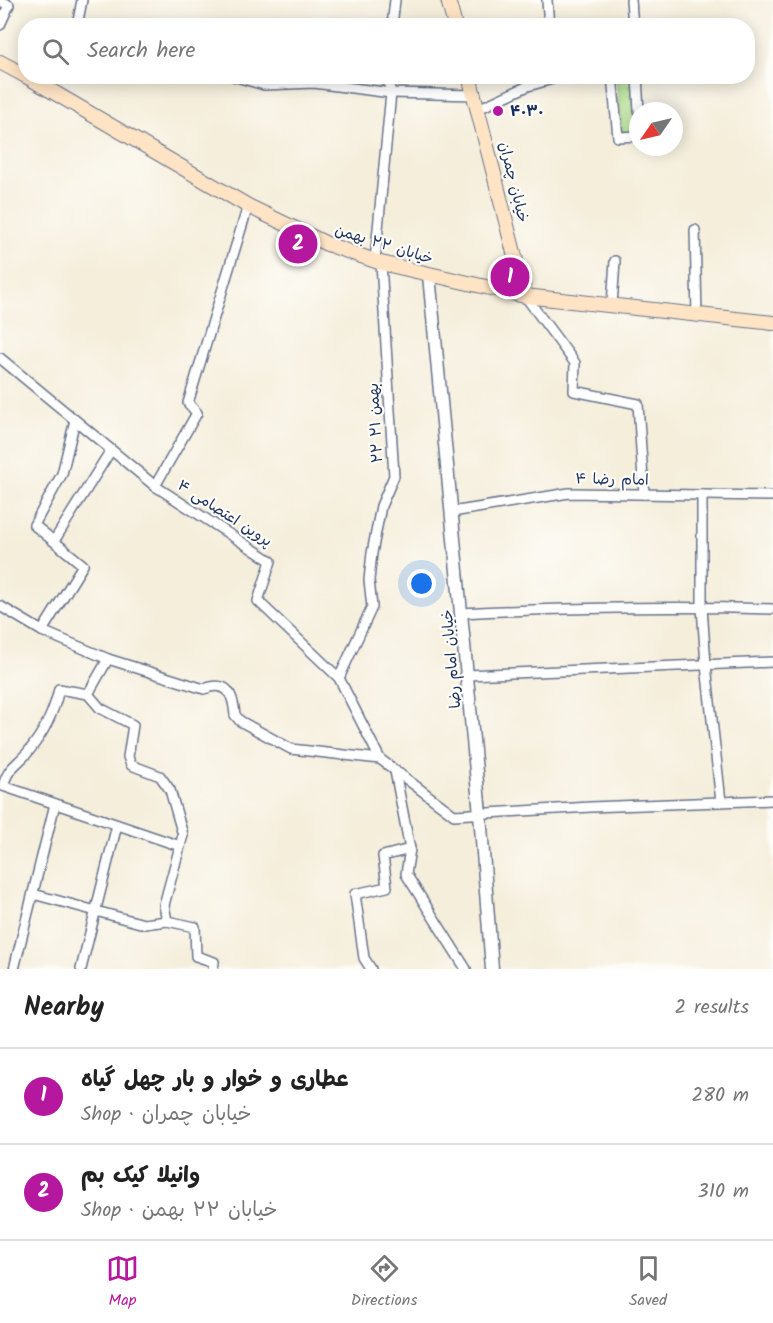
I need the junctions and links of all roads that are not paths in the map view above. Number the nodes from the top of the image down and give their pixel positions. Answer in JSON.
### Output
{"nodes":[{"id":1,"x":82,"y":0,"type":"edge"},
{"id":2,"x":395,"y":0,"type":"edge"},
{"id":3,"x":448,"y":0,"type":"edge"},
{"id":4,"x":547,"y":0,"type":"edge"},
{"id":5,"x":632,"y":0,"type":"edge"},
{"id":6,"x":0,"y":1,"type":"edge"},
{"id":7,"x":79,"y":18,"type":"edge"},
{"id":8,"x":393,"y":18,"type":"edge"},
{"id":9,"x":453,"y":18,"type":"edge"},
{"id":10,"x":548,"y":18,"type":"edge"},
{"id":11,"x":633,"y":18,"type":"edge"},
{"id":12,"x":0,"y":25,"type":"edge"},
{"id":13,"x":0,"y":62,"type":"edge"},
{"id":14,"x":18,"y":71,"type":"edge"},
{"id":15,"x":43,"y":84,"type":"edge"},
{"id":16,"x":261,"y":84,"type":"edge"},
{"id":17,"x":289,"y":84,"type":"edge"},
{"id":18,"x":322,"y":84,"type":"edge"},
{"id":19,"x":389,"y":84,"type":"edge"},
{"id":20,"x":472,"y":84,"type":"edge"},
{"id":21,"x":537,"y":84,"type":"edge"},
{"id":22,"x":613,"y":84,"type":"edge"},
{"id":23,"x":637,"y":84,"type":"edge"},
{"id":24,"x":391,"y":93,"type":"junction"},
{"id":25,"x":474,"y":95,"type":"junction"},
{"id":26,"x":638,"y":102,"type":"edge"},
{"id":27,"x":478,"y":109,"type":"junction"},
{"id":28,"x":629,"y":136,"type":"edge"},
{"id":29,"x":248,"y":206,"type":"junction"},
{"id":30,"x":694,"y":230,"type":"dead end"},
{"id":31,"x":615,"y":261,"type":"dead end"},
{"id":32,"x":378,"y":262,"type":"junction"},
{"id":33,"x":429,"y":275,"type":"junction"},
{"id":34,"x":525,"y":296,"type":"junction"},
{"id":35,"x":612,"y":305,"type":"junction"},
{"id":36,"x":697,"y":315,"type":"junction"},
{"id":37,"x":773,"y":323,"type":"edge"},
{"id":38,"x":0,"y":358,"type":"edge"},
{"id":39,"x":75,"y":420,"type":"junction"},
{"id":40,"x":111,"y":450,"type":"junction"},
{"id":41,"x":155,"y":486,"type":"junction"},
{"id":42,"x":644,"y":494,"type":"junction"},
{"id":43,"x":702,"y":495,"type":"junction"},
{"id":44,"x":773,"y":496,"type":"edge"},
{"id":45,"x":452,"y":512,"type":"junction"},
{"id":46,"x":54,"y":541,"type":"junction"},
{"id":47,"x":0,"y":606,"type":"edge"},
{"id":48,"x":702,"y":607,"type":"junction"},
{"id":49,"x":773,"y":609,"type":"edge"},
{"id":50,"x":461,"y":613,"type":"junction"},
{"id":51,"x":42,"y":631,"type":"junction"},
{"id":52,"x":108,"y":659,"type":"junction"},
{"id":53,"x":773,"y":662,"type":"edge"},
{"id":54,"x":706,"y":665,"type":"junction"},
{"id":55,"x":467,"y":675,"type":"junction"},
{"id":56,"x":339,"y":678,"type":"junction"},
{"id":57,"x":88,"y":694,"type":"junction"},
{"id":58,"x":380,"y":759,"type":"junction"},
{"id":59,"x":4,"y":771,"type":"edge"},
{"id":60,"x":395,"y":771,"type":"junction"},
{"id":61,"x":773,"y":800,"type":"edge"},
{"id":62,"x":721,"y":802,"type":"junction"},
{"id":63,"x":55,"y":804,"type":"junction"},
{"id":64,"x":480,"y":814,"type":"junction"},
{"id":65,"x":117,"y":825,"type":"junction"},
{"id":66,"x":180,"y":846,"type":"junction"},
{"id":67,"x":410,"y":849,"type":"junction"},
{"id":68,"x":33,"y":894,"type":"junction"},
{"id":69,"x":95,"y":911,"type":"junction"},
{"id":70,"x":167,"y":921,"type":"junction"},
{"id":71,"x":14,"y":969,"type":"edge"},
{"id":72,"x":81,"y":969,"type":"edge"},
{"id":73,"x":213,"y":969,"type":"edge"},
{"id":74,"x":370,"y":969,"type":"edge"},
{"id":75,"x":465,"y":969,"type":"edge"},
{"id":76,"x":492,"y":969,"type":"edge"}],
"edges":[{"from":1,"to":7,"type":"street"},
{"from":2,"to":8,"type":"street"},
{"from":3,"to":9,"type":"main road"},
{"from":4,"to":10,"type":"street"},
{"from":5,"to":11,"type":"street"},
{"from":6,"to":12,"type":"street"},
{"from":13,"to":14,"type":"main road","name":"خیابان ۲۲ بهمن"},
{"from":15,"to":29,"type":"main road","name":"خیابان ۲۲ بهمن"},
{"from":16,"to":17,"type":"street"},
{"from":18,"to":24,"type":"street"},
{"from":19,"to":24,"type":"street","name":"۲۲ بهمن ۲۱"},
{"from":20,"to":25,"type":"main road","name":"خیابان چمران"},
{"from":21,"to":27,"type":"street"},
{"from":22,"to":28,"type":"street"},
{"from":23,"to":26,"type":"street"},
{"from":24,"to":25,"type":"street"},
{"from":24,"to":32,"type":"street","name":"۲۲ بهمن ۲۱"},
{"from":25,"to":27,"type":"main road","name":"خیابان چمران"},
{"from":27,"to":34,"type":"main road","name":"خیابان چمران"},
{"from":29,"to":32,"type":"main road","name":"خیابان ۲۲ بهمن"},
{"from":29,"to":41,"type":"street"},
{"from":30,"to":36,"type":"street"},
{"from":31,"to":35,"type":"street"},
{"from":32,"to":33,"type":"main road","name":"خیابان ۲۲ بهمن"},
{"from":32,"to":56,"type":"street","name":"۲۲ بهمن ۲۱"},
{"from":33,"to":34,"type":"main road","name":"خیابان ۲۲ بهمن"},
{"from":33,"to":45,"type":"street","name":"خیابان امام رضا"},
{"from":34,"to":35,"type":"main road","name":"خیابان ۲۲ بهمن"},
{"from":34,"to":42,"type":"street"},
{"from":35,"to":36,"type":"main road","name":"خیابان ۲۲ بهمن"},
{"from":36,"to":37,"type":"main road","name":"خیابان ۲۲ بهمن"},
{"from":38,"to":39,"type":"street","name":"پروین اعتصامی ۴"},
{"from":39,"to":40,"type":"street","name":"پروین اعتصامی ۴"},
{"from":39,"to":46,"type":"street"},
{"from":40,"to":41,"type":"street","name":"پروین اعتصامی ۴"},
{"from":40,"to":46,"type":"street"},
{"from":41,"to":56,"type":"street","name":"پروین اعتصامی ۴"},
{"from":42,"to":43,"type":"street","name":"امام رضا ۴"},
{"from":42,"to":45,"type":"street","name":"امام رضا ۴"},
{"from":43,"to":44,"type":"street","name":"امام رضا ۴"},
{"from":43,"to":48,"type":"street"},
{"from":45,"to":50,"type":"street","name":"خیابان امام رضا"},
{"from":46,"to":51,"type":"street"},
{"from":47,"to":51,"type":"street"},
{"from":48,"to":49,"type":"street"},
{"from":48,"to":50,"type":"street"},
{"from":48,"to":54,"type":"street"},
{"from":50,"to":55,"type":"street","name":"خیابان امام رضا"},
{"from":51,"to":52,"type":"street"},
{"from":52,"to":57,"type":"street"},
{"from":52,"to":58,"type":"street"},
{"from":53,"to":54,"type":"street"},
{"from":54,"to":55,"type":"street"},
{"from":54,"to":62,"type":"street"},
{"from":55,"to":64,"type":"street","name":"خیابان امام رضا"},
{"from":56,"to":58,"type":"street","name":"پروین اعتصامی ۴"},
{"from":57,"to":59,"type":"street"},
{"from":57,"to":66,"type":"street"},
{"from":58,"to":60,"type":"street"},
{"from":59,"to":63,"type":"street"},
{"from":60,"to":64,"type":"street"},
{"from":60,"to":67,"type":"street"},
{"from":61,"to":62,"type":"street"},
{"from":62,"to":64,"type":"street"},
{"from":63,"to":65,"type":"street"},
{"from":63,"to":68,"type":"street"},
{"from":64,"to":76,"type":"street","name":"خیابان امام رضا"},
{"from":65,"to":66,"type":"street"},
{"from":65,"to":69,"type":"street"},
{"from":66,"to":70,"type":"street"},
{"from":67,"to":74,"type":"street"},
{"from":67,"to":75,"type":"street"},
{"from":68,"to":69,"type":"street"},
{"from":68,"to":71,"type":"street"},
{"from":69,"to":70,"type":"street"},
{"from":69,"to":72,"type":"street"},
{"from":70,"to":73,"type":"street"}]}
